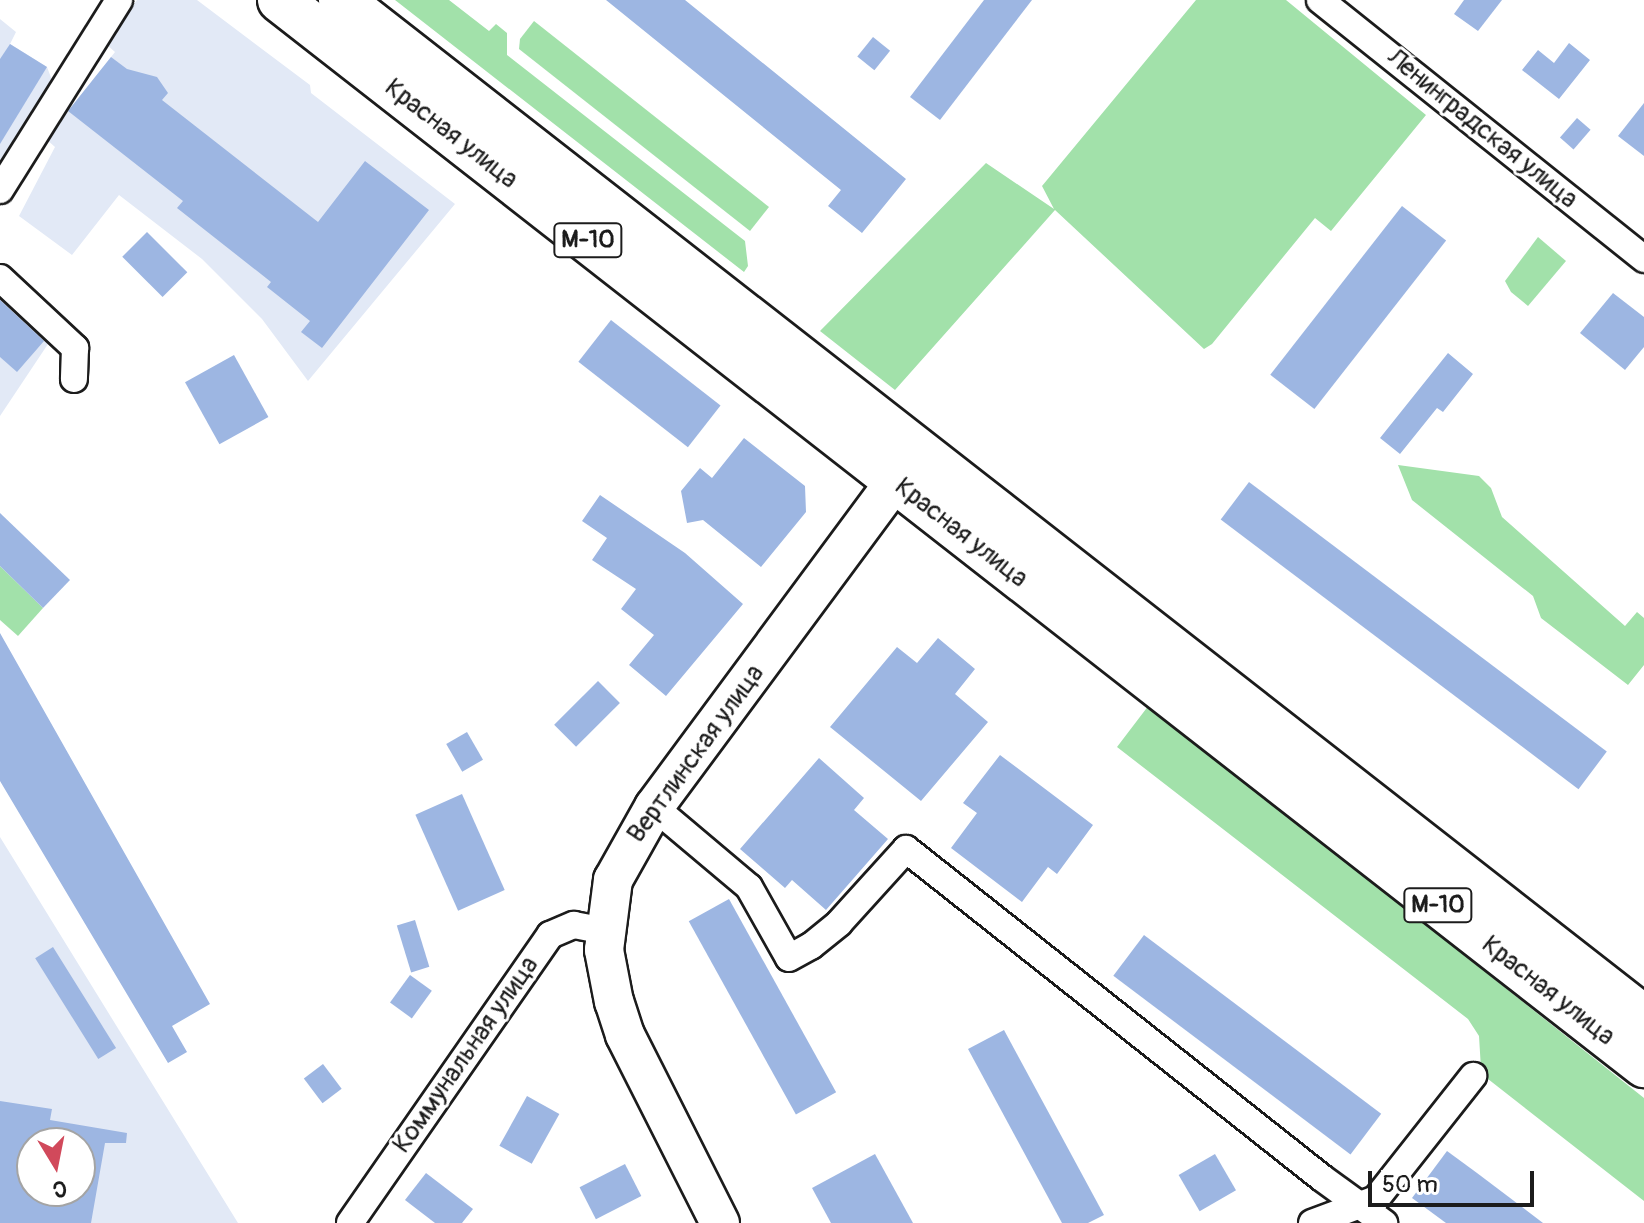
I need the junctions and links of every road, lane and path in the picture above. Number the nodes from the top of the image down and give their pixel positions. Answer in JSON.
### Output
{"nodes":[{"id":1,"x":119,"y":0,"type":"edge"},
{"id":2,"x":280,"y":0,"type":"edge"},
{"id":3,"x":341,"y":0,"type":"edge"},
{"id":4,"x":1320,"y":0,"type":"edge"},
{"id":5,"x":0,"y":190,"type":"edge"},
{"id":6,"x":1644,"y":259,"type":"edge"},
{"id":7,"x":0,"y":278,"type":"edge"},
{"id":8,"x":74,"y":379,"type":"dead end"},
{"id":9,"x":907,"y":466,"type":"junction"},
{"id":10,"x":654,"y":807,"type":"junction"},
{"id":11,"x":605,"y":931,"type":"junction"},
{"id":12,"x":1644,"y":1018,"type":"edge"},
{"id":13,"x":1644,"y":1065,"type":"edge"},
{"id":14,"x":1473,"y":1076,"type":"dead end"},
{"id":15,"x":1360,"y":1206,"type":"junction"},
{"id":16,"x":350,"y":1223,"type":"edge"},
{"id":17,"x":720,"y":1223,"type":"edge"},
{"id":18,"x":1312,"y":1223,"type":"edge"},
{"id":19,"x":1384,"y":1223,"type":"edge"}],
"edges":[{"from":1,"to":5,"type":"street"},
{"from":2,"to":9,"type":"highway","name":"Красная улица","number":"М-10"},
{"from":3,"to":9,"type":"highway","name":"Красная улица","number":"М-10"},
{"from":4,"to":6,"type":"street","name":"Ленинградская улица"},
{"from":7,"to":8,"type":"street"},
{"from":9,"to":10,"type":"main road","name":"Вертлинская улица"},
{"from":9,"to":12,"type":"highway","name":"Красная улица","number":"М-10"},
{"from":9,"to":13,"type":"highway","name":"Красная улица","number":"М-10"},
{"from":10,"to":11,"type":"main road","name":"Вертлинская улица"},
{"from":10,"to":15,"type":"street"},
{"from":11,"to":16,"type":"street","name":"Коммунальная улица"},
{"from":11,"to":17,"type":"main road","name":"Вертлинская улица"},
{"from":14,"to":15,"type":"street"},
{"from":15,"to":18,"type":"street"},
{"from":15,"to":19,"type":"street"}]}
